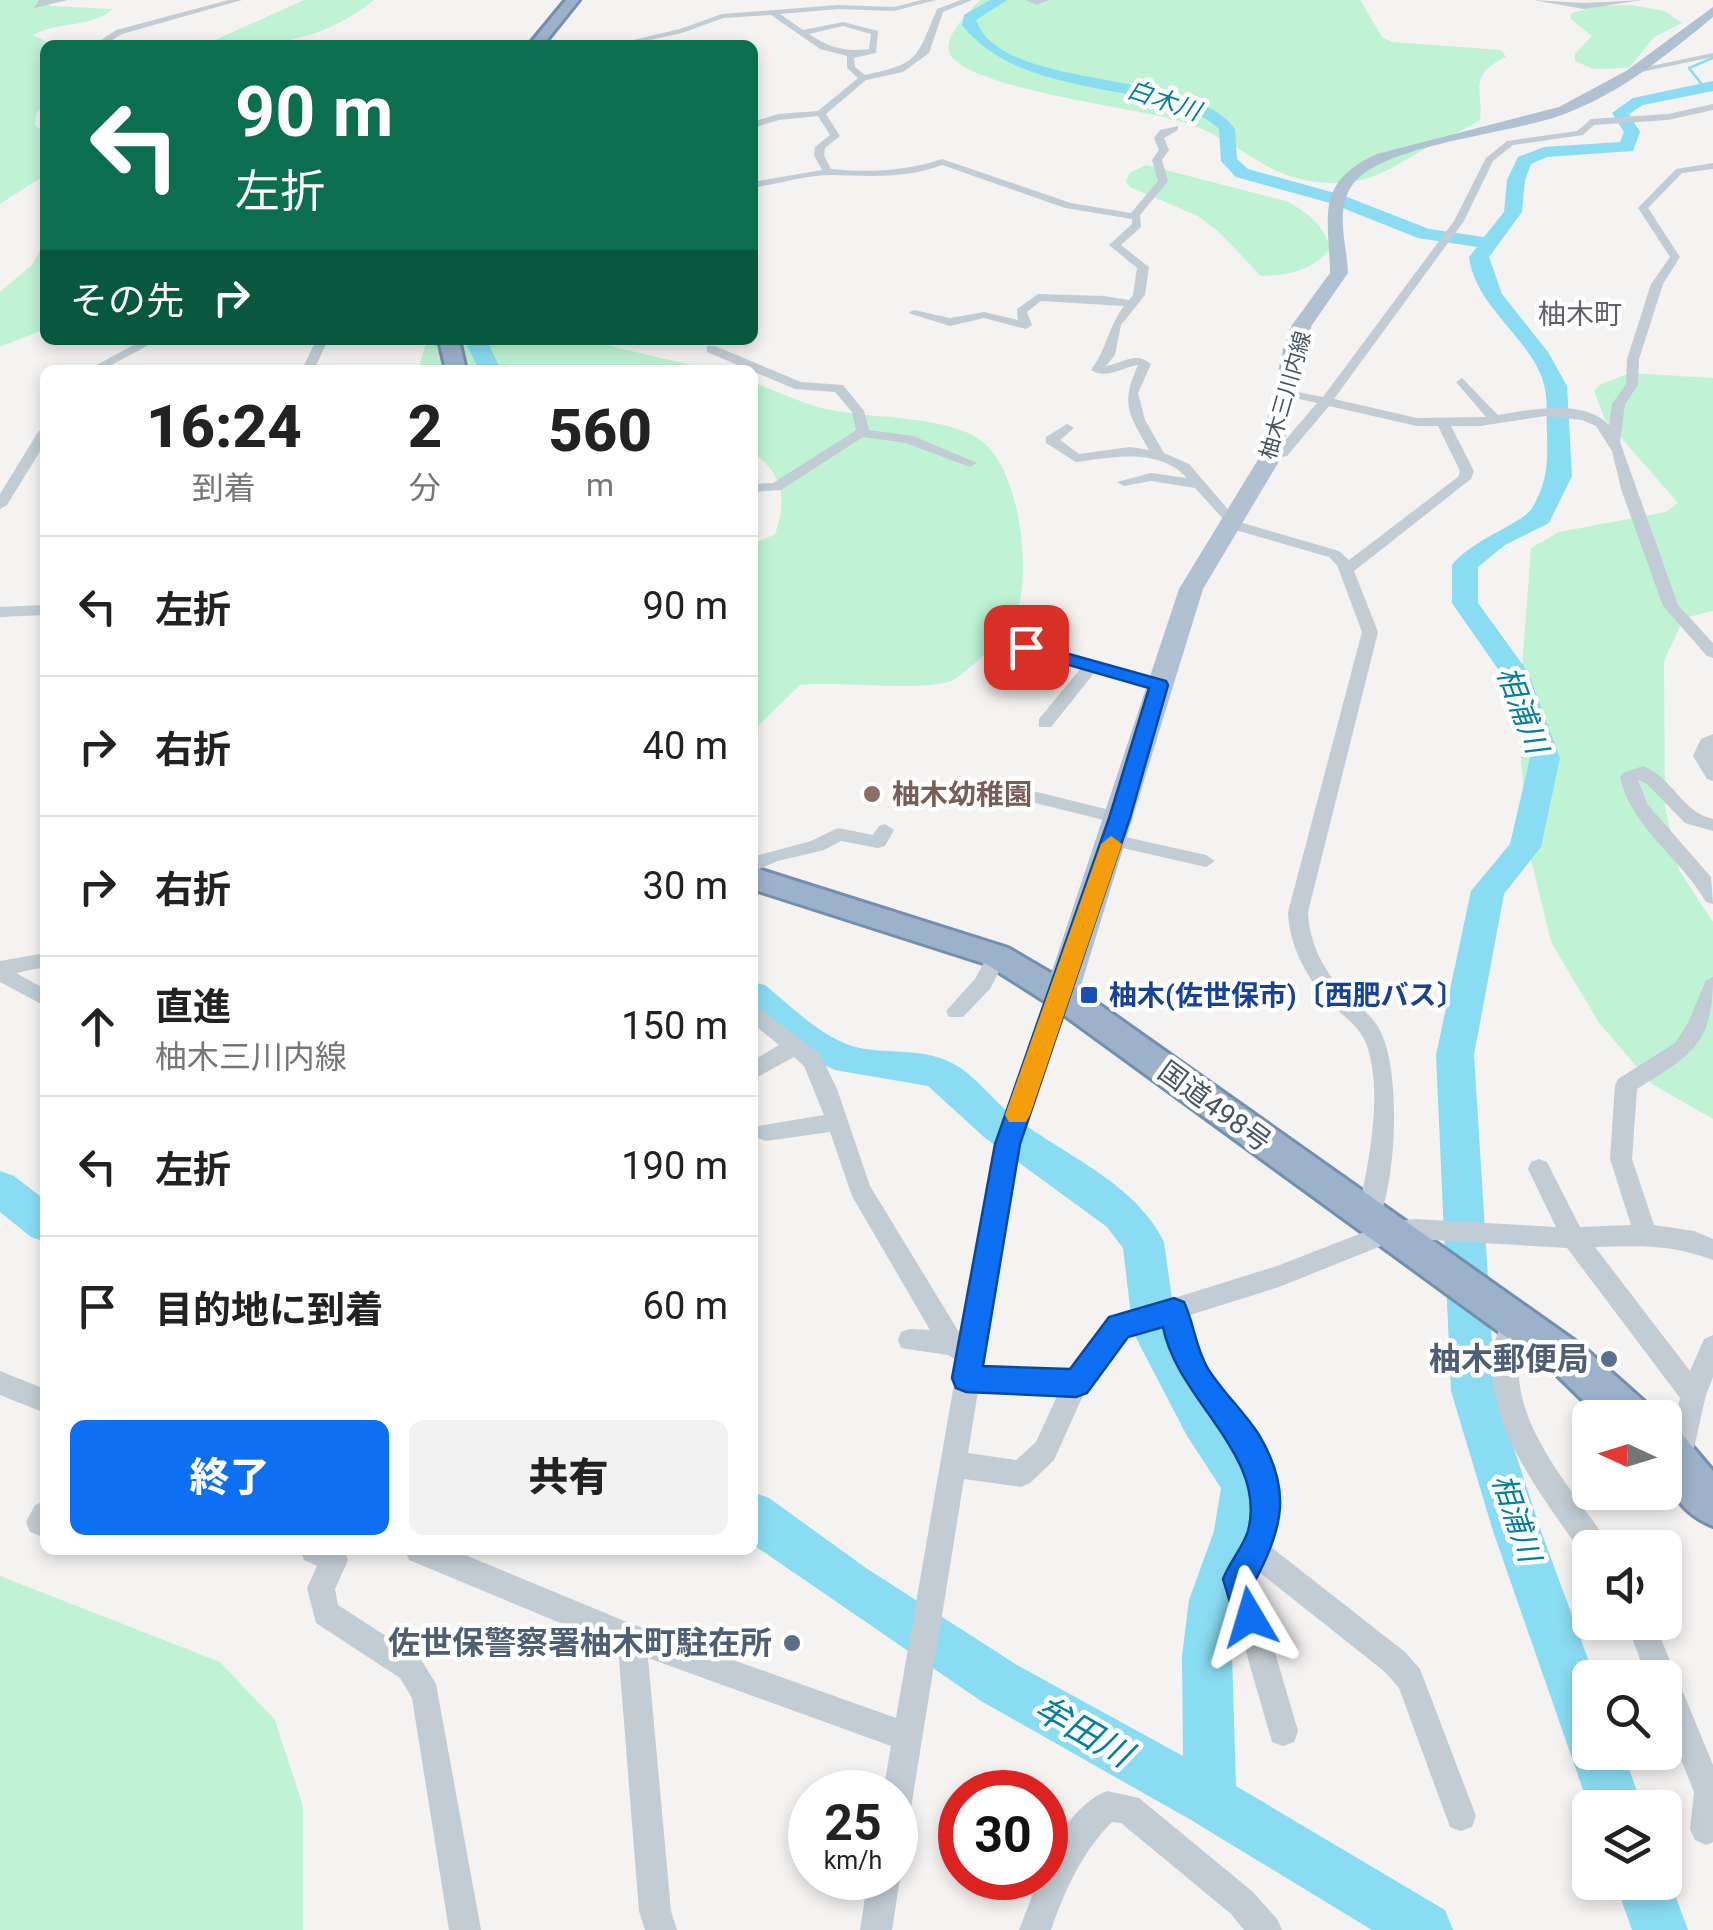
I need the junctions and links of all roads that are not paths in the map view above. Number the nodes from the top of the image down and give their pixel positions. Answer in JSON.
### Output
{"nodes":[{"id":1,"x":44,"y":0,"type":"edge"},
{"id":2,"x":64,"y":0,"type":"edge"},
{"id":3,"x":238,"y":0,"type":"edge"},
{"id":4,"x":573,"y":0,"type":"edge"},
{"id":5,"x":750,"y":0,"type":"edge"},
{"id":6,"x":932,"y":0,"type":"edge"},
{"id":7,"x":968,"y":0,"type":"edge"},
{"id":8,"x":1029,"y":0,"type":"edge"},
{"id":9,"x":1045,"y":0,"type":"edge"},
{"id":10,"x":1538,"y":0,"type":"edge"},
{"id":11,"x":1638,"y":0,"type":"edge"},
{"id":12,"x":841,"y":3,"type":"edge"},
{"id":13,"x":904,"y":8,"type":"junction"},
{"id":14,"x":1713,"y":11,"type":"edge"},
{"id":15,"x":771,"y":12,"type":"junction"},
{"id":16,"x":854,"y":26,"type":"junction"},
{"id":17,"x":805,"y":32,"type":"junction"},
{"id":18,"x":106,"y":40,"type":"edge"},
{"id":19,"x":540,"y":40,"type":"edge"},
{"id":20,"x":640,"y":40,"type":"edge"},
{"id":21,"x":853,"y":55,"type":"junction"},
{"id":22,"x":1713,"y":55,"type":"edge"},
{"id":23,"x":1640,"y":69,"type":"junction"},
{"id":24,"x":863,"y":78,"type":"junction"},
{"id":25,"x":1713,"y":107,"type":"edge"},
{"id":26,"x":822,"y":113,"type":"junction"},
{"id":27,"x":758,"y":123,"type":"edge"},
{"id":28,"x":1175,"y":128,"type":"dead end"},
{"id":29,"x":1713,"y":166,"type":"edge"},
{"id":30,"x":828,"y":172,"type":"junction"},
{"id":31,"x":758,"y":184,"type":"edge"},
{"id":32,"x":1134,"y":216,"type":"junction"},
{"id":33,"x":1131,"y":304,"type":"junction"},
{"id":34,"x":914,"y":313,"type":"dead end"},
{"id":35,"x":142,"y":345,"type":"edge"},
{"id":36,"x":711,"y":349,"type":"dead end"},
{"id":37,"x":103,"y":365,"type":"edge"},
{"id":38,"x":749,"y":365,"type":"edge"},
{"id":39,"x":758,"y":369,"type":"edge"},
{"id":40,"x":1462,"y":382,"type":"dead end"},
{"id":41,"x":1286,"y":392,"type":"junction"},
{"id":42,"x":1326,"y":401,"type":"junction"},
{"id":43,"x":1495,"y":420,"type":"junction"},
{"id":44,"x":1443,"y":422,"type":"junction"},
{"id":45,"x":1067,"y":428,"type":"dead end"},
{"id":46,"x":860,"y":434,"type":"junction"},
{"id":47,"x":40,"y":440,"type":"edge"},
{"id":48,"x":1614,"y":442,"type":"junction"},
{"id":49,"x":1160,"y":456,"type":"junction"},
{"id":50,"x":1270,"y":458,"type":"junction"},
{"id":51,"x":970,"y":463,"type":"dead end"},
{"id":52,"x":1198,"y":484,"type":"junction"},
{"id":53,"x":758,"y":488,"type":"edge"},
{"id":54,"x":1125,"y":488,"type":"dead end"},
{"id":55,"x":0,"y":506,"type":"edge"},
{"id":56,"x":1232,"y":523,"type":"junction"},
{"id":57,"x":1346,"y":569,"type":"junction"},
{"id":58,"x":40,"y":610,"type":"edge"},
{"id":59,"x":0,"y":612,"type":"edge"},
{"id":60,"x":994,"y":638,"type":"dead end"},
{"id":61,"x":1713,"y":653,"type":"edge"},
{"id":62,"x":1090,"y":666,"type":"junction"},
{"id":63,"x":1159,"y":685,"type":"junction"},
{"id":64,"x":1045,"y":723,"type":"dead end"},
{"id":65,"x":1713,"y":739,"type":"edge"},
{"id":66,"x":1713,"y":775,"type":"edge"},
{"id":67,"x":1033,"y":797,"type":"dead end"},
{"id":68,"x":1120,"y":818,"type":"junction"},
{"id":69,"x":1713,"y":824,"type":"edge"},
{"id":70,"x":885,"y":830,"type":"dead end"},
{"id":71,"x":1112,"y":840,"type":"junction"},
{"id":72,"x":1206,"y":861,"type":"dead end"},
{"id":73,"x":758,"y":862,"type":"edge"},
{"id":74,"x":758,"y":880,"type":"edge"},
{"id":75,"x":1713,"y":896,"type":"edge"},
{"id":76,"x":997,"y":956,"type":"junction"},
{"id":77,"x":40,"y":961,"type":"edge"},
{"id":78,"x":0,"y":971,"type":"edge"},
{"id":79,"x":1713,"y":985,"type":"edge"},
{"id":80,"x":1060,"y":994,"type":"junction"},
{"id":81,"x":40,"y":995,"type":"edge"},
{"id":82,"x":956,"y":1011,"type":"dead end"},
{"id":83,"x":758,"y":1016,"type":"edge"},
{"id":84,"x":796,"y":1046,"type":"junction"},
{"id":85,"x":758,"y":1068,"type":"edge"},
{"id":86,"x":838,"y":1122,"type":"junction"},
{"id":87,"x":766,"y":1132,"type":"dead end"},
{"id":88,"x":1539,"y":1168,"type":"dead end"},
{"id":89,"x":1394,"y":1229,"type":"junction"},
{"id":90,"x":1646,"y":1236,"type":"junction"},
{"id":91,"x":1561,"y":1237,"type":"junction"},
{"id":92,"x":1713,"y":1250,"type":"edge"},
{"id":93,"x":1170,"y":1312,"type":"junction"},
{"id":94,"x":1515,"y":1322,"type":"junction"},
{"id":95,"x":910,"y":1340,"type":"dead end"},
{"id":96,"x":1713,"y":1347,"type":"edge"},
{"id":97,"x":963,"y":1359,"type":"junction"},
{"id":98,"x":1076,"y":1383,"type":"junction"},
{"id":99,"x":0,"y":1384,"type":"edge"},
{"id":100,"x":1693,"y":1394,"type":"junction"},
{"id":101,"x":40,"y":1399,"type":"edge"},
{"id":102,"x":1613,"y":1400,"type":"edge"},
{"id":103,"x":1682,"y":1427,"type":"edge"},
{"id":104,"x":954,"y":1464,"type":"junction"},
{"id":105,"x":1682,"y":1465,"type":"edge"},
{"id":106,"x":1713,"y":1503,"type":"edge"},
{"id":107,"x":1583,"y":1530,"type":"edge"},
{"id":108,"x":1254,"y":1551,"type":"junction"},
{"id":109,"x":324,"y":1555,"type":"edge"},
{"id":110,"x":431,"y":1555,"type":"edge"},
{"id":111,"x":632,"y":1638,"type":"junction"},
{"id":112,"x":1682,"y":1725,"type":"edge"},
{"id":113,"x":1283,"y":1730,"type":"dead end"},
{"id":114,"x":908,"y":1737,"type":"junction"},
{"id":115,"x":902,"y":1770,"type":"edge"},
{"id":116,"x":1462,"y":1816,"type":"dead end"},
{"id":117,"x":1706,"y":1829,"type":"dead end"},
{"id":118,"x":881,"y":1900,"type":"edge"},
{"id":119,"x":465,"y":1930,"type":"edge"},
{"id":120,"x":661,"y":1930,"type":"edge"},
{"id":121,"x":876,"y":1930,"type":"edge"},
{"id":122,"x":1035,"y":1930,"type":"edge"},
{"id":123,"x":1266,"y":1930,"type":"edge"}],
"edges":[{"from":1,"to":2,"type":"street"},
{"from":3,"to":18,"type":"street"},
{"from":4,"to":19,"type":"highway"},
{"from":5,"to":15,"type":"street"},
{"from":6,"to":13,"type":"street"},
{"from":7,"to":24,"type":"street"},
{"from":8,"to":9,"type":"street"},
{"from":10,"to":11,"type":"street"},
{"from":12,"to":13,"type":"street"},
{"from":12,"to":15,"type":"street"},
{"from":13,"to":16,"type":"street"},
{"from":14,"to":23,"type":"main road","name":"柚木三川内線"},
{"from":15,"to":17,"type":"street"},
{"from":15,"to":20,"type":"street"},
{"from":16,"to":17,"type":"street"},
{"from":16,"to":21,"type":"street"},
{"from":17,"to":21,"type":"street"},
{"from":21,"to":24,"type":"street"},
{"from":22,"to":23,"type":"street"},
{"from":23,"to":41,"type":"main road","name":"柚木三川内線"},
{"from":24,"to":26,"type":"street"},
{"from":25,"to":42,"type":"street"},
{"from":26,"to":27,"type":"street"},
{"from":26,"to":30,"type":"street"},
{"from":28,"to":32,"type":"street"},
{"from":29,"to":48,"type":"street"},
{"from":30,"to":31,"type":"street"},
{"from":30,"to":32,"type":"street"},
{"from":32,"to":33,"type":"street"},
{"from":33,"to":34,"type":"street"},
{"from":33,"to":49,"type":"street"},
{"from":35,"to":37,"type":"street"},
{"from":36,"to":38,"type":"street"},
{"from":39,"to":46,"type":"street"},
{"from":40,"to":43,"type":"street"},
{"from":41,"to":42,"type":"street"},
{"from":41,"to":50,"type":"main road","name":"柚木三川内線"},
{"from":42,"to":44,"type":"street"},
{"from":42,"to":50,"type":"street"},
{"from":43,"to":44,"type":"street"},
{"from":43,"to":48,"type":"street"},
{"from":44,"to":57,"type":"street"},
{"from":45,"to":49,"type":"street"},
{"from":46,"to":51,"type":"street"},
{"from":46,"to":53,"type":"street"},
{"from":47,"to":55,"type":"street"},
{"from":48,"to":61,"type":"street"},
{"from":49,"to":52,"type":"street"},
{"from":50,"to":56,"type":"main road","name":"柚木三川内線"},
{"from":52,"to":54,"type":"street"},
{"from":52,"to":56,"type":"street"},
{"from":56,"to":57,"type":"street"},
{"from":56,"to":63,"type":"main road","name":"柚木三川内線"},
{"from":57,"to":89,"type":"street"},
{"from":58,"to":59,"type":"street"},
{"from":60,"to":62,"type":"street"},
{"from":62,"to":63,"type":"street"},
{"from":62,"to":64,"type":"street"},
{"from":63,"to":68,"type":"main road","name":"柚木三川内線"},
{"from":65,"to":66,"type":"street"},
{"from":67,"to":68,"type":"street"},
{"from":68,"to":71,"type":"main road","name":"柚木三川内線"},
{"from":69,"to":75,"type":"street"},
{"from":70,"to":73,"type":"street"},
{"from":71,"to":72,"type":"street"},
{"from":71,"to":80,"type":"main road","name":"柚木三川内線"},
{"from":74,"to":76,"type":"highway","name":"国道498号"},
{"from":76,"to":80,"type":"highway","name":"国道498号"},
{"from":76,"to":82,"type":"street"},
{"from":77,"to":78,"type":"street"},
{"from":78,"to":81,"type":"street"},
{"from":79,"to":90,"type":"street"},
{"from":80,"to":89,"type":"highway","name":"国道498号"},
{"from":80,"to":97,"type":"street"},
{"from":83,"to":84,"type":"street"},
{"from":84,"to":85,"type":"street"},
{"from":84,"to":86,"type":"street"},
{"from":86,"to":87,"type":"street"},
{"from":86,"to":97,"type":"street"},
{"from":88,"to":91,"type":"street"},
{"from":89,"to":91,"type":"street"},
{"from":89,"to":93,"type":"street"},
{"from":89,"to":94,"type":"highway","name":"国道498号"},
{"from":90,"to":91,"type":"street"},
{"from":90,"to":92,"type":"street"},
{"from":91,"to":100,"type":"street"},
{"from":93,"to":98,"type":"street"},
{"from":93,"to":108,"type":"street"},
{"from":94,"to":102,"type":"highway","name":"国道498号"},
{"from":94,"to":107,"type":"street"},
{"from":95,"to":97,"type":"street"},
{"from":96,"to":100,"type":"street"},
{"from":97,"to":98,"type":"street"},
{"from":97,"to":104,"type":"street"},
{"from":98,"to":104,"type":"street"},
{"from":99,"to":101,"type":"street"},
{"from":100,"to":103,"type":"street"},
{"from":104,"to":114,"type":"street"},
{"from":105,"to":106,"type":"highway"},
{"from":108,"to":113,"type":"street"},
{"from":108,"to":116,"type":"street"},
{"from":109,"to":119,"type":"street"},
{"from":110,"to":111,"type":"street"},
{"from":111,"to":114,"type":"street"},
{"from":111,"to":120,"type":"street"},
{"from":112,"to":117,"type":"street"},
{"from":114,"to":115,"type":"street"},
{"from":118,"to":121,"type":"street"},
{"from":122,"to":123,"type":"street"}]}
